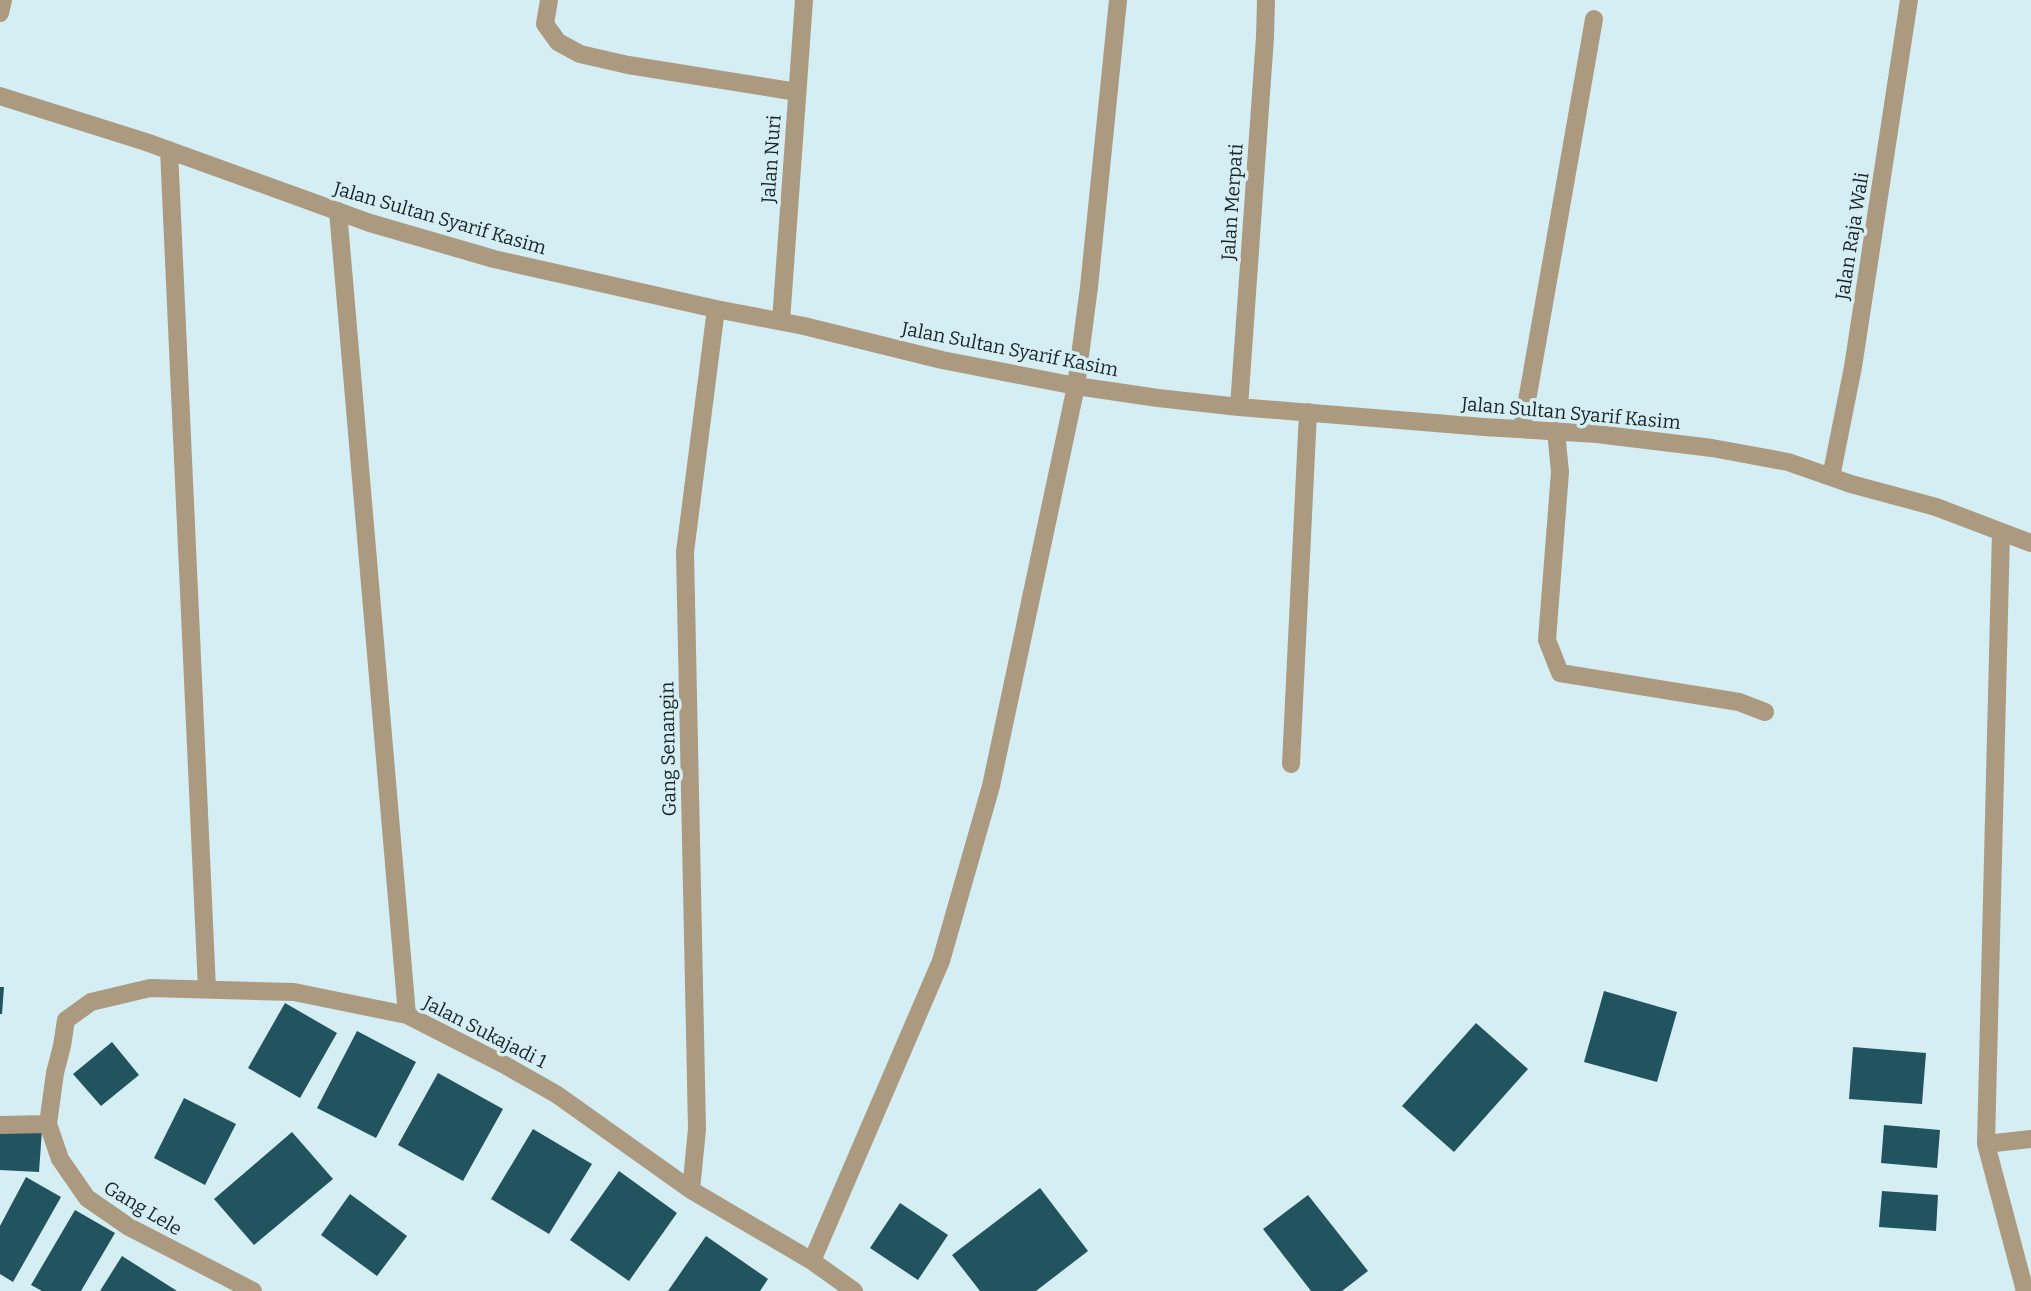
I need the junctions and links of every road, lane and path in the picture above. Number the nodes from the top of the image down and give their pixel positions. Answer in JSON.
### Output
{"nodes":[{"id":1,"x":4,"y":0,"type":"edge"},
{"id":2,"x":550,"y":0,"type":"edge"},
{"id":3,"x":804,"y":0,"type":"edge"},
{"id":4,"x":1118,"y":0,"type":"edge"},
{"id":5,"x":1266,"y":0,"type":"edge"},
{"id":6,"x":1909,"y":0,"type":"edge"},
{"id":7,"x":0,"y":13,"type":"edge"},
{"id":8,"x":1594,"y":19,"type":"dead end"},
{"id":9,"x":797,"y":92,"type":"junction"},
{"id":10,"x":0,"y":96,"type":"edge"},
{"id":11,"x":169,"y":150,"type":"junction"},
{"id":12,"x":338,"y":211,"type":"junction"},
{"id":13,"x":716,"y":309,"type":"junction"},
{"id":14,"x":781,"y":321,"type":"junction"},
{"id":15,"x":1076,"y":386,"type":"junction"},
{"id":16,"x":1239,"y":407,"type":"junction"},
{"id":17,"x":1308,"y":412,"type":"junction"},
{"id":18,"x":1522,"y":429,"type":"junction"},
{"id":19,"x":1556,"y":431,"type":"junction"},
{"id":20,"x":1831,"y":477,"type":"junction"},
{"id":21,"x":2001,"y":532,"type":"junction"},
{"id":22,"x":2031,"y":542,"type":"edge"},
{"id":23,"x":1765,"y":712,"type":"dead end"},
{"id":24,"x":1291,"y":764,"type":"dead end"},
{"id":25,"x":207,"y":989,"type":"junction"},
{"id":26,"x":407,"y":1015,"type":"junction"},
{"id":27,"x":48,"y":1124,"type":"junction"},
{"id":28,"x":0,"y":1125,"type":"edge"},
{"id":29,"x":2031,"y":1139,"type":"edge"},
{"id":30,"x":1986,"y":1144,"type":"junction"},
{"id":31,"x":691,"y":1190,"type":"junction"},
{"id":32,"x":813,"y":1261,"type":"junction"},
{"id":33,"x":253,"y":1291,"type":"edge"},
{"id":34,"x":854,"y":1291,"type":"edge"},
{"id":35,"x":2025,"y":1291,"type":"edge"}],
"edges":[{"from":1,"to":7,"type":"street"},
{"from":2,"to":9,"type":"street"},
{"from":3,"to":9,"type":"street","name":"Jalan Nuri"},
{"from":4,"to":15,"type":"street"},
{"from":5,"to":16,"type":"street","name":"Jalan Merpati"},
{"from":6,"to":20,"type":"street","name":"Jalan Raja Wali"},
{"from":8,"to":18,"type":"street"},
{"from":9,"to":14,"type":"street","name":"Jalan Nuri"},
{"from":10,"to":11,"type":"street","name":"Jalan Sultan Syarif Kasim"},
{"from":11,"to":12,"type":"street","name":"Jalan Sultan Syarif Kasim"},
{"from":11,"to":25,"type":"street"},
{"from":12,"to":13,"type":"street","name":"Jalan Sultan Syarif Kasim"},
{"from":12,"to":26,"type":"street"},
{"from":13,"to":14,"type":"street","name":"Jalan Sultan Syarif Kasim"},
{"from":13,"to":31,"type":"street","name":"Gang Senangin"},
{"from":14,"to":15,"type":"street","name":"Jalan Sultan Syarif Kasim"},
{"from":15,"to":16,"type":"street","name":"Jalan Sultan Syarif Kasim"},
{"from":15,"to":32,"type":"street"},
{"from":16,"to":17,"type":"street","name":"Jalan Sultan Syarif Kasim"},
{"from":17,"to":18,"type":"street","name":"Jalan Sultan Syarif Kasim"},
{"from":17,"to":24,"type":"street"},
{"from":18,"to":19,"type":"street","name":"Jalan Sultan Syarif Kasim"},
{"from":19,"to":20,"type":"street","name":"Jalan Sultan Syarif Kasim"},
{"from":19,"to":23,"type":"street"},
{"from":20,"to":21,"type":"street","name":"Jalan Sultan Syarif Kasim"},
{"from":21,"to":22,"type":"street","name":"Jalan Sultan Syarif Kasim"},
{"from":21,"to":30,"type":"street"},
{"from":25,"to":26,"type":"street","name":"Jalan Sukajadi 1"},
{"from":25,"to":27,"type":"street","name":"Jalan Sukajadi 1"},
{"from":26,"to":31,"type":"street","name":"Jalan Sukajadi 1"},
{"from":27,"to":28,"type":"street"},
{"from":27,"to":33,"type":"street","name":"Gang Lele"},
{"from":29,"to":30,"type":"street"},
{"from":30,"to":35,"type":"street"},
{"from":31,"to":32,"type":"street","name":"Jalan Sukajadi 1"},
{"from":32,"to":34,"type":"street","name":"Jalan Sukajadi 1"}]}
